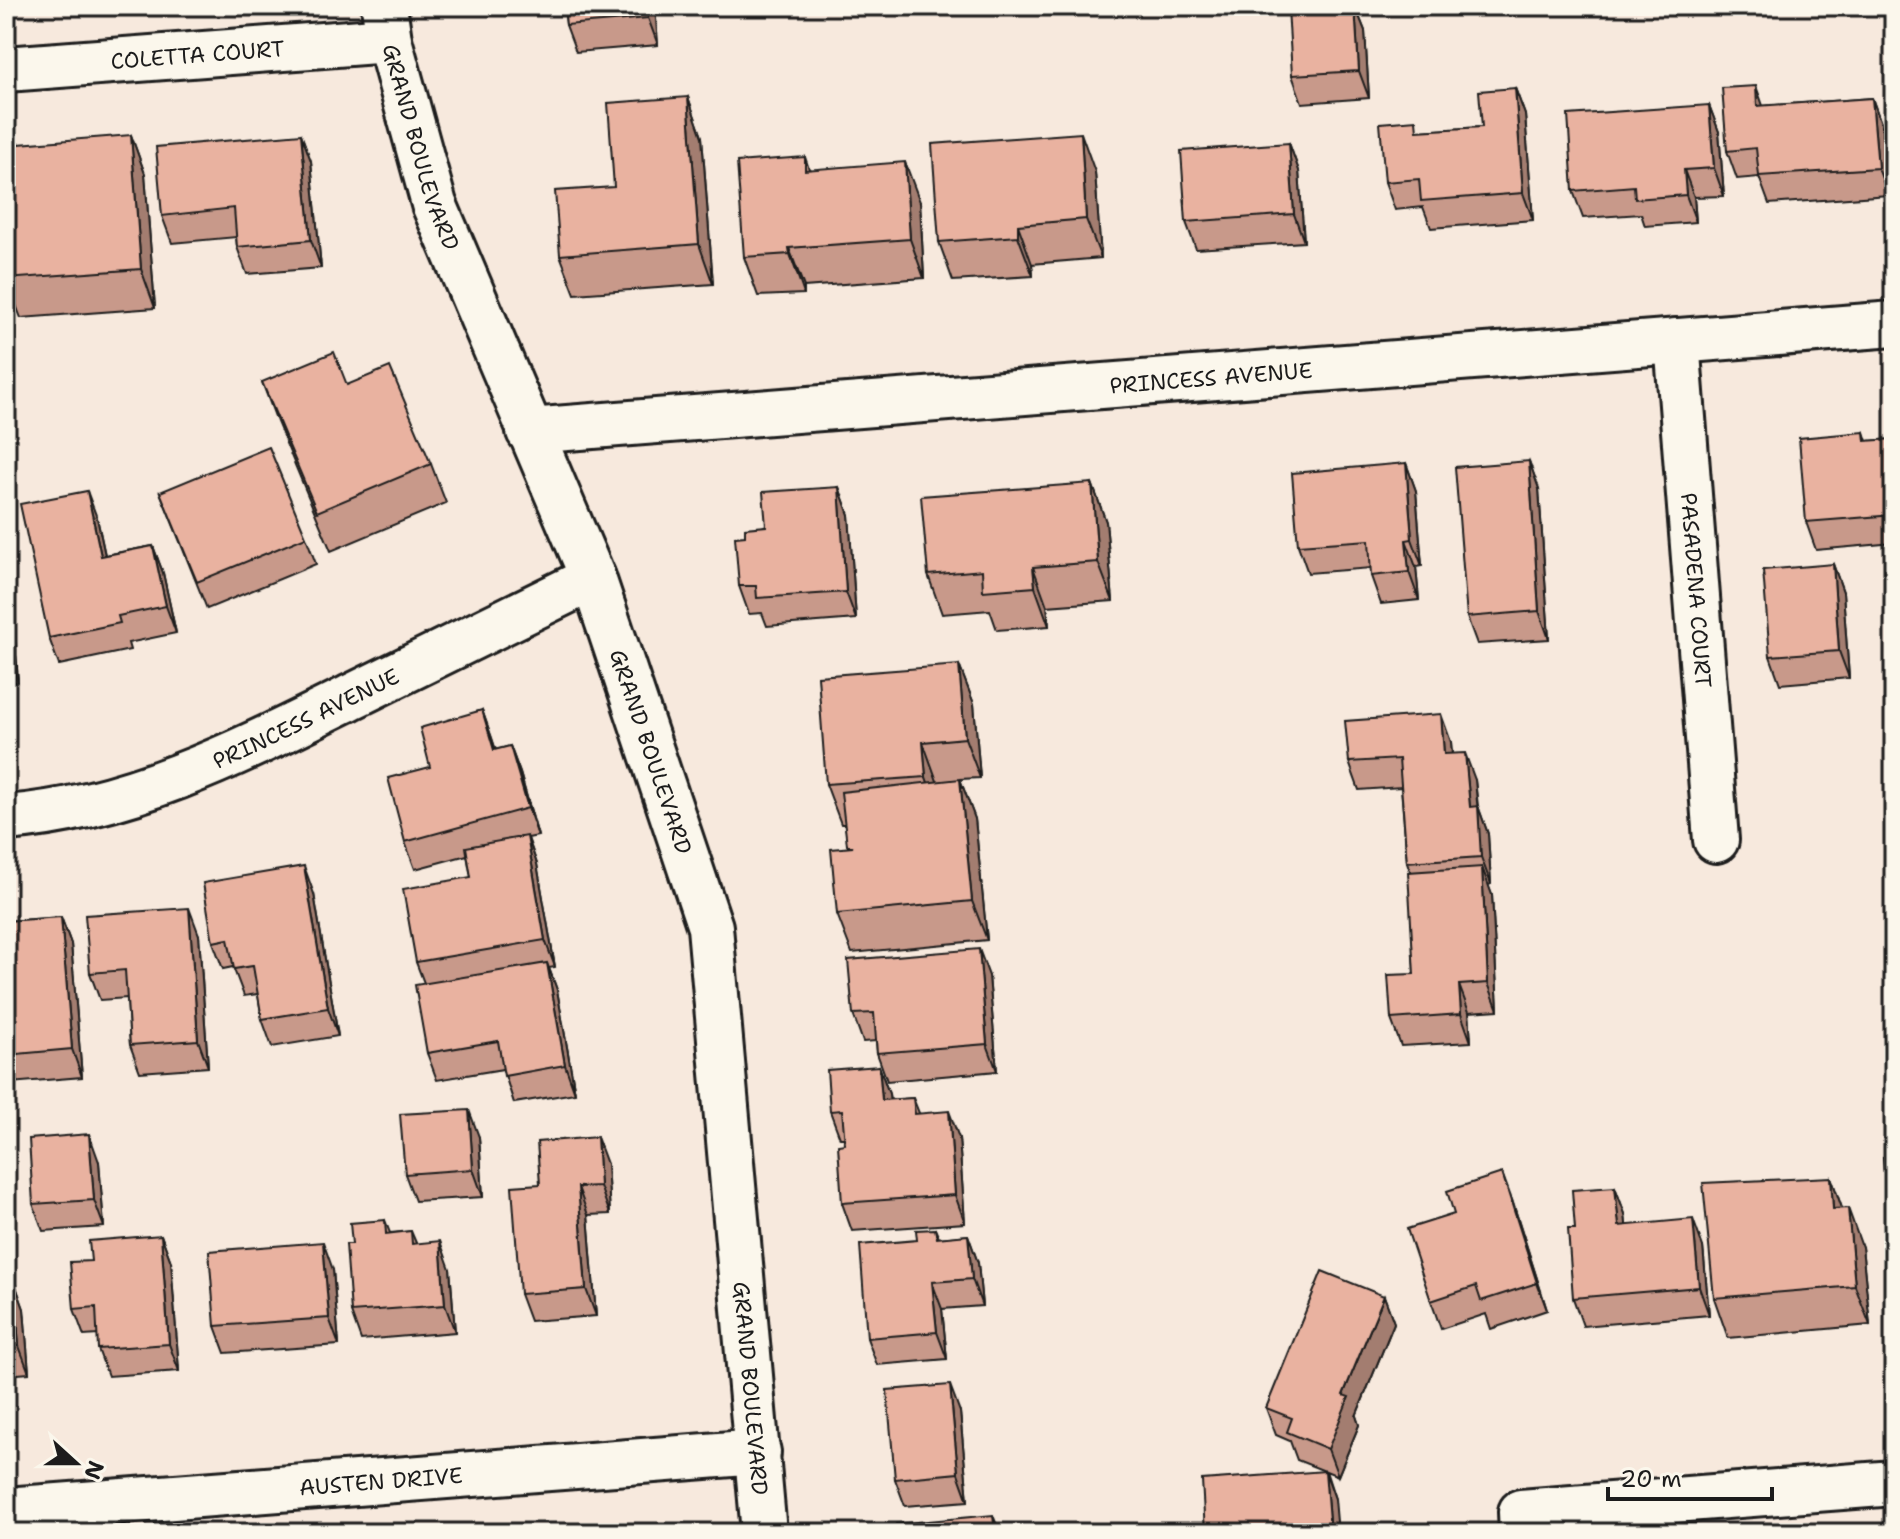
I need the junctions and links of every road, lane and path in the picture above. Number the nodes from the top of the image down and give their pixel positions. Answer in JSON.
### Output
{"nodes":[{"id":1,"x":386,"y":23,"type":"edge"},
{"id":2,"x":6,"y":69,"type":"edge"},
{"id":3,"x":1894,"y":324,"type":"edge"},
{"id":4,"x":1677,"y":341,"type":"junction"},
{"id":5,"x":529,"y":431,"type":"junction"},
{"id":6,"x":593,"y":578,"type":"junction"},
{"id":7,"x":6,"y":818,"type":"edge"},
{"id":8,"x":1716,"y":840,"type":"dead end"},
{"id":9,"x":758,"y":1452,"type":"junction"},
{"id":10,"x":1894,"y":1483,"type":"edge"},
{"id":11,"x":6,"y":1510,"type":"edge"},
{"id":12,"x":1521,"y":1523,"type":"edge"},
{"id":13,"x":764,"y":1533,"type":"edge"}],
"edges":[{"from":1,"to":2,"type":"street","name":"COLETTA COURT"},
{"from":1,"to":5,"type":"street","name":"GRAND BOULEVARD"},
{"from":3,"to":4,"type":"street","name":"PRINCESS AVENUE"},
{"from":4,"to":5,"type":"street","name":"PRINCESS AVENUE"},
{"from":4,"to":8,"type":"street","name":"PASADENA COURT"},
{"from":5,"to":6,"type":"street","name":"GRAND BOULEVARD"},
{"from":6,"to":7,"type":"street","name":"PRINCESS AVENUE"},
{"from":6,"to":9,"type":"street","name":"GRAND BOULEVARD"},
{"from":9,"to":11,"type":"street","name":"AUSTEN DRIVE"},
{"from":9,"to":13,"type":"street","name":"GRAND BOULEVARD"},
{"from":10,"to":12,"type":"street"}]}
